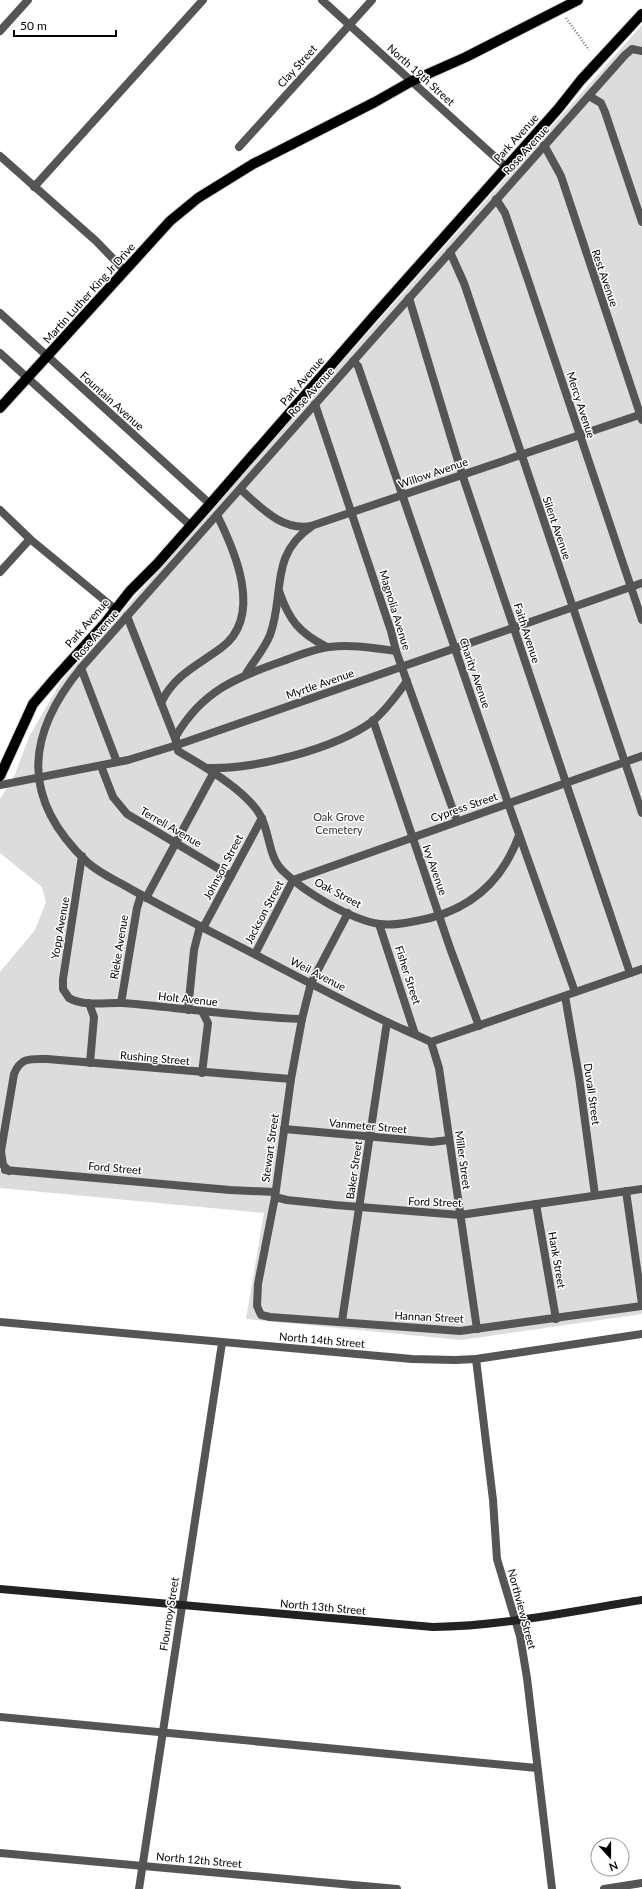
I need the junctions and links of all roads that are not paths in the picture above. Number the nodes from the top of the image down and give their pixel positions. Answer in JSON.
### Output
{"nodes":[{"id":1,"x":28,"y":0,"type":"edge"},
{"id":2,"x":203,"y":0,"type":"edge"},
{"id":3,"x":322,"y":0,"type":"edge"},
{"id":4,"x":372,"y":0,"type":"edge"},
{"id":5,"x":578,"y":0,"type":"edge"},
{"id":6,"x":642,"y":14,"type":"edge"},
{"id":7,"x":349,"y":25,"type":"junction"},
{"id":8,"x":0,"y":32,"type":"edge"},
{"id":9,"x":642,"y":51,"type":"edge"},
{"id":10,"x":412,"y":81,"type":"junction"},
{"id":11,"x":589,"y":96,"type":"junction"},
{"id":12,"x":544,"y":145,"type":"junction"},
{"id":13,"x":239,"y":147,"type":"dead end"},
{"id":14,"x":0,"y":156,"type":"edge"},
{"id":15,"x":506,"y":167,"type":"junction"},
{"id":16,"x":34,"y":187,"type":"junction"},
{"id":17,"x":496,"y":199,"type":"junction"},
{"id":18,"x":642,"y":222,"type":"edge"},
{"id":19,"x":450,"y":252,"type":"junction"},
{"id":20,"x":124,"y":271,"type":"junction"},
{"id":21,"x":409,"y":298,"type":"junction"},
{"id":22,"x":0,"y":313,"type":"edge"},
{"id":23,"x":0,"y":353,"type":"edge"},
{"id":24,"x":47,"y":357,"type":"junction"},
{"id":25,"x":353,"y":361,"type":"junction"},
{"id":26,"x":27,"y":378,"type":"junction"},
{"id":27,"x":315,"y":404,"type":"junction"},
{"id":28,"x":0,"y":408,"type":"edge"},
{"id":29,"x":641,"y":416,"type":"edge"},
{"id":30,"x":580,"y":436,"type":"junction"},
{"id":31,"x":521,"y":456,"type":"junction"},
{"id":32,"x":462,"y":474,"type":"junction"},
{"id":33,"x":240,"y":489,"type":"junction"},
{"id":34,"x":402,"y":495,"type":"junction"},
{"id":35,"x":210,"y":504,"type":"junction"},
{"id":36,"x":0,"y":510,"type":"edge"},
{"id":37,"x":353,"y":512,"type":"junction"},
{"id":38,"x":217,"y":515,"type":"junction"},
{"id":39,"x":191,"y":526,"type":"junction"},
{"id":40,"x":311,"y":526,"type":"junction"},
{"id":41,"x":30,"y":539,"type":"junction"},
{"id":42,"x":0,"y":572,"type":"edge"},
{"id":43,"x":642,"y":583,"type":"edge"},
{"id":44,"x":631,"y":587,"type":"junction"},
{"id":45,"x":278,"y":588,"type":"junction"},
{"id":46,"x":573,"y":607,"type":"junction"},
{"id":47,"x":115,"y":609,"type":"junction"},
{"id":48,"x":127,"y":616,"type":"junction"},
{"id":49,"x":642,"y":620,"type":"edge"},
{"id":50,"x":514,"y":628,"type":"junction"},
{"id":51,"x":327,"y":647,"type":"junction"},
{"id":52,"x":456,"y":648,"type":"junction"},
{"id":53,"x":396,"y":651,"type":"junction"},
{"id":54,"x":402,"y":667,"type":"junction"},
{"id":55,"x":81,"y":668,"type":"junction"},
{"id":56,"x":246,"y":674,"type":"junction"},
{"id":57,"x":407,"y":682,"type":"junction"},
{"id":58,"x":161,"y":703,"type":"junction"},
{"id":59,"x":373,"y":720,"type":"junction"},
{"id":60,"x":176,"y":743,"type":"junction"},
{"id":61,"x":642,"y":756,"type":"edge"},
{"id":62,"x":117,"y":762,"type":"junction"},
{"id":63,"x":625,"y":762,"type":"junction"},
{"id":64,"x":101,"y":766,"type":"junction"},
{"id":65,"x":212,"y":770,"type":"junction"},
{"id":66,"x":0,"y":776,"type":"edge"},
{"id":67,"x":39,"y":778,"type":"junction"},
{"id":68,"x":566,"y":783,"type":"junction"},
{"id":69,"x":0,"y":785,"type":"edge"},
{"id":70,"x":508,"y":803,"type":"junction"},
{"id":71,"x":642,"y":813,"type":"edge"},
{"id":72,"x":262,"y":818,"type":"junction"},
{"id":73,"x":457,"y":821,"type":"junction"},
{"id":74,"x":519,"y":835,"type":"junction"},
{"id":75,"x":412,"y":837,"type":"junction"},
{"id":76,"x":175,"y":842,"type":"junction"},
{"id":77,"x":82,"y":856,"type":"junction"},
{"id":78,"x":231,"y":876,"type":"junction"},
{"id":79,"x":293,"y":880,"type":"junction"},
{"id":80,"x":143,"y":896,"type":"junction"},
{"id":81,"x":348,"y":913,"type":"junction"},
{"id":82,"x":439,"y":916,"type":"junction"},
{"id":83,"x":379,"y":924,"type":"junction"},
{"id":84,"x":201,"y":927,"type":"junction"},
{"id":85,"x":255,"y":954,"type":"junction"},
{"id":86,"x":642,"y":969,"type":"edge"},
{"id":87,"x":630,"y":973,"type":"junction"},
{"id":88,"x":311,"y":983,"type":"junction"},
{"id":89,"x":575,"y":992,"type":"junction"},
{"id":90,"x":565,"y":996,"type":"junction"},
{"id":91,"x":72,"y":1000,"type":"joint"},
{"id":92,"x":89,"y":1003,"type":"junction"},
{"id":93,"x":121,"y":1003,"type":"junction"},
{"id":94,"x":188,"y":1010,"type":"junction"},
{"id":95,"x":202,"y":1012,"type":"junction"},
{"id":96,"x":302,"y":1019,"type":"junction"},
{"id":97,"x":387,"y":1022,"type":"junction"},
{"id":98,"x":478,"y":1026,"type":"junction"},
{"id":99,"x":415,"y":1034,"type":"junction"},
{"id":100,"x":431,"y":1042,"type":"junction"},
{"id":101,"x":90,"y":1063,"type":"junction"},
{"id":102,"x":202,"y":1073,"type":"junction"},
{"id":103,"x":291,"y":1079,"type":"junction"},
{"id":104,"x":284,"y":1129,"type":"junction"},
{"id":105,"x":370,"y":1137,"type":"junction"},
{"id":106,"x":449,"y":1140,"type":"junction"},
{"id":107,"x":0,"y":1169,"type":"edge"},
{"id":108,"x":9,"y":1171,"type":"junction"},
{"id":109,"x":642,"y":1189,"type":"edge"},
{"id":110,"x":626,"y":1191,"type":"junction"},
{"id":111,"x":275,"y":1195,"type":"junction"},
{"id":112,"x":595,"y":1195,"type":"junction"},
{"id":113,"x":536,"y":1204,"type":"junction"},
{"id":114,"x":360,"y":1207,"type":"junction"},
{"id":115,"x":460,"y":1215,"type":"junction"},
{"id":116,"x":642,"y":1305,"type":"edge"},
{"id":117,"x":262,"y":1315,"type":"joint"},
{"id":118,"x":556,"y":1319,"type":"junction"},
{"id":119,"x":0,"y":1322,"type":"edge"},
{"id":120,"x":342,"y":1322,"type":"junction"},
{"id":121,"x":477,"y":1329,"type":"junction"},
{"id":122,"x":642,"y":1334,"type":"edge"},
{"id":123,"x":222,"y":1343,"type":"junction"},
{"id":124,"x":476,"y":1359,"type":"junction"},
{"id":125,"x":0,"y":1589,"type":"edge"},
{"id":126,"x":642,"y":1600,"type":"edge"},
{"id":127,"x":182,"y":1606,"type":"junction"},
{"id":128,"x":514,"y":1620,"type":"junction"},
{"id":129,"x":0,"y":1717,"type":"edge"},
{"id":130,"x":162,"y":1732,"type":"junction"},
{"id":131,"x":537,"y":1768,"type":"junction"},
{"id":132,"x":0,"y":1852,"type":"edge"},
{"id":133,"x":143,"y":1866,"type":"junction"},
{"id":134,"x":642,"y":1884,"type":"edge"},
{"id":135,"x":139,"y":1889,"type":"edge"},
{"id":136,"x":397,"y":1889,"type":"edge"},
{"id":137,"x":552,"y":1889,"type":"edge"},
{"id":138,"x":604,"y":1889,"type":"edge"}],
"edges":[{"from":1,"to":8,"type":"street"},
{"from":2,"to":16,"type":"street"},
{"from":3,"to":7,"type":"street","name":"North 19th Street"},
{"from":4,"to":7,"type":"street","name":"Clay Street"},
{"from":5,"to":10,"type":"main road","name":"Martin Luther King Jr Drive"},
{"from":6,"to":15,"type":"main road","name":"Park Avenue"},
{"from":7,"to":10,"type":"street","name":"North 19th Street"},
{"from":7,"to":13,"type":"street","name":"Clay Street"},
{"from":9,"to":11,"type":"street","name":"Rose Avenue"},
{"from":10,"to":15,"type":"street","name":"North 19th Street"},
{"from":10,"to":20,"type":"main road","name":"Martin Luther King Jr Drive"},
{"from":11,"to":12,"type":"street","name":"Rose Avenue"},
{"from":11,"to":18,"type":"street"},
{"from":12,"to":17,"type":"street","name":"Rose Avenue"},
{"from":12,"to":29,"type":"street","name":"Rest Avenue"},
{"from":14,"to":16,"type":"street"},
{"from":15,"to":35,"type":"main road","name":"Park Avenue"},
{"from":16,"to":20,"type":"street"},
{"from":17,"to":19,"type":"street","name":"Rose Avenue"},
{"from":17,"to":30,"type":"street","name":"Mercy Avenue"},
{"from":19,"to":21,"type":"street","name":"Rose Avenue"},
{"from":19,"to":31,"type":"street","name":"Silent Avenue"},
{"from":20,"to":24,"type":"main road","name":"Martin Luther King Jr Drive"},
{"from":21,"to":25,"type":"street","name":"Rose Avenue"},
{"from":21,"to":32,"type":"street","name":"Faith Avenue"},
{"from":22,"to":24,"type":"street","name":"Fountain Avenue"},
{"from":23,"to":26,"type":"street"},
{"from":24,"to":26,"type":"main road","name":"Martin Luther King Jr Drive"},
{"from":24,"to":35,"type":"street","name":"Fountain Avenue"},
{"from":25,"to":27,"type":"street","name":"Rose Avenue"},
{"from":25,"to":34,"type":"street","name":"Charity Avenue"},
{"from":26,"to":28,"type":"main road","name":"Martin Luther King Jr Drive"},
{"from":26,"to":39,"type":"street"},
{"from":27,"to":33,"type":"street","name":"Rose Avenue"},
{"from":27,"to":37,"type":"street","name":"Magnolia Avenue"},
{"from":29,"to":30,"type":"street","name":"Willow Avenue"},
{"from":30,"to":31,"type":"street","name":"Willow Avenue"},
{"from":30,"to":44,"type":"street","name":"Mercy Avenue"},
{"from":31,"to":32,"type":"street","name":"Willow Avenue"},
{"from":31,"to":46,"type":"street","name":"Silent Avenue"},
{"from":32,"to":34,"type":"street","name":"Willow Avenue"},
{"from":32,"to":50,"type":"street","name":"Faith Avenue"},
{"from":33,"to":38,"type":"street","name":"Rose Avenue"},
{"from":33,"to":40,"type":"street","name":"Willow Avenue"},
{"from":34,"to":37,"type":"street","name":"Willow Avenue"},
{"from":34,"to":52,"type":"street","name":"Charity Avenue"},
{"from":35,"to":39,"type":"main road","name":"Park Avenue"},
{"from":36,"to":41,"type":"street"},
{"from":37,"to":40,"type":"street","name":"Willow Avenue"},
{"from":37,"to":53,"type":"street","name":"Magnolia Avenue"},
{"from":38,"to":48,"type":"street","name":"Rose Avenue"},
{"from":38,"to":58,"type":"street"},
{"from":39,"to":47,"type":"main road","name":"Park Avenue"},
{"from":40,"to":45,"type":"street"},
{"from":41,"to":42,"type":"street"},
{"from":41,"to":47,"type":"street"},
{"from":43,"to":44,"type":"street","name":"Myrtle Avenue"},
{"from":44,"to":46,"type":"street","name":"Myrtle Avenue"},
{"from":44,"to":49,"type":"street","name":"Mercy Avenue"},
{"from":45,"to":51,"type":"street"},
{"from":45,"to":56,"type":"street"},
{"from":46,"to":50,"type":"street","name":"Myrtle Avenue"},
{"from":46,"to":63,"type":"street","name":"Silent Avenue"},
{"from":47,"to":66,"type":"main road","name":"Park Avenue"},
{"from":48,"to":55,"type":"street","name":"Rose Avenue"},
{"from":48,"to":58,"type":"street","name":"Oak Street"},
{"from":50,"to":52,"type":"street","name":"Myrtle Avenue"},
{"from":50,"to":68,"type":"street","name":"Faith Avenue"},
{"from":51,"to":53,"type":"street"},
{"from":51,"to":56,"type":"street"},
{"from":52,"to":54,"type":"street","name":"Myrtle Avenue"},
{"from":52,"to":70,"type":"street","name":"Charity Avenue"},
{"from":53,"to":54,"type":"street","name":"Magnolia Avenue"},
{"from":54,"to":57,"type":"street","name":"Magnolia Avenue"},
{"from":54,"to":60,"type":"street","name":"Myrtle Avenue"},
{"from":55,"to":62,"type":"street"},
{"from":55,"to":67,"type":"street","name":"Rose Avenue"},
{"from":56,"to":60,"type":"street"},
{"from":57,"to":59,"type":"street"},
{"from":57,"to":73,"type":"street","name":"Magnolia Avenue"},
{"from":58,"to":60,"type":"street","name":"Oak Street"},
{"from":59,"to":65,"type":"street"},
{"from":59,"to":75,"type":"street","name":"Ivy Avenue"},
{"from":60,"to":62,"type":"street","name":"Myrtle Avenue"},
{"from":60,"to":65,"type":"street","name":"Oak Street"},
{"from":61,"to":63,"type":"street","name":"Cypress Street"},
{"from":62,"to":64,"type":"street","name":"Myrtle Avenue"},
{"from":63,"to":68,"type":"street","name":"Cypress Street"},
{"from":63,"to":71,"type":"street","name":"Silent Avenue"},
{"from":64,"to":67,"type":"street","name":"Myrtle Avenue"},
{"from":64,"to":76,"type":"street","name":"Terrell Avenue"},
{"from":65,"to":72,"type":"street","name":"Oak Street"},
{"from":65,"to":76,"type":"street","name":"Rieke Avenue"},
{"from":67,"to":69,"type":"street","name":"Myrtle Avenue"},
{"from":67,"to":77,"type":"street","name":"Weil Avenue"},
{"from":68,"to":70,"type":"street","name":"Cypress Street"},
{"from":68,"to":87,"type":"street","name":"Faith Avenue"},
{"from":70,"to":73,"type":"street","name":"Cypress Street"},
{"from":70,"to":74,"type":"street","name":"Charity Avenue"},
{"from":72,"to":78,"type":"street","name":"Johnson Street"},
{"from":72,"to":79,"type":"street","name":"Oak Street"},
{"from":73,"to":75,"type":"street","name":"Cypress Street"},
{"from":74,"to":82,"type":"street","name":"Oak Street"},
{"from":74,"to":89,"type":"street","name":"Charity Avenue"},
{"from":75,"to":79,"type":"street","name":"Cypress Street"},
{"from":75,"to":82,"type":"street","name":"Ivy Avenue"},
{"from":76,"to":78,"type":"street","name":"Terrell Avenue"},
{"from":76,"to":80,"type":"street","name":"Rieke Avenue"},
{"from":77,"to":80,"type":"street","name":"Weil Avenue"},
{"from":77,"to":91,"type":"street","name":"Yopp Avenue"},
{"from":78,"to":84,"type":"street","name":"Johnson Street"},
{"from":79,"to":81,"type":"street","name":"Oak Street"},
{"from":79,"to":85,"type":"street","name":"Jackson Street"},
{"from":80,"to":84,"type":"street","name":"Weil Avenue"},
{"from":80,"to":93,"type":"street","name":"Rieke Avenue"},
{"from":81,"to":83,"type":"street","name":"Oak Street"},
{"from":81,"to":88,"type":"street","name":"Stewart Street"},
{"from":82,"to":83,"type":"street","name":"Oak Street"},
{"from":82,"to":98,"type":"street","name":"Ivy Avenue"},
{"from":83,"to":99,"type":"street","name":"Fisher Street"},
{"from":84,"to":85,"type":"street","name":"Weil Avenue"},
{"from":84,"to":94,"type":"street","name":"Johnson Street"},
{"from":85,"to":88,"type":"street","name":"Weil Avenue"},
{"from":86,"to":87,"type":"street"},
{"from":87,"to":89,"type":"street"},
{"from":88,"to":96,"type":"street","name":"Stewart Street"},
{"from":88,"to":97,"type":"street","name":"Weil Avenue"},
{"from":89,"to":90,"type":"street"},
{"from":90,"to":98,"type":"street"},
{"from":90,"to":112,"type":"street","name":"Duvall Street"},
{"from":91,"to":92,"type":"street","name":"Holt Avenue"},
{"from":92,"to":93,"type":"street","name":"Holt Avenue"},
{"from":92,"to":101,"type":"street"},
{"from":93,"to":94,"type":"street","name":"Holt Avenue"},
{"from":94,"to":95,"type":"street","name":"Holt Avenue"},
{"from":95,"to":96,"type":"street","name":"Holt Avenue"},
{"from":95,"to":102,"type":"street"},
{"from":96,"to":103,"type":"street","name":"Stewart Street"},
{"from":97,"to":99,"type":"street","name":"Weil Avenue"},
{"from":97,"to":105,"type":"street","name":"Baker Street"},
{"from":98,"to":100,"type":"street"},
{"from":99,"to":100,"type":"street","name":"Weil Avenue"},
{"from":100,"to":106,"type":"street","name":"Miller Street"},
{"from":101,"to":102,"type":"street","name":"Rushing Street"},
{"from":101,"to":108,"type":"street","name":"Rushing Street"},
{"from":102,"to":103,"type":"street","name":"Rushing Street"},
{"from":103,"to":104,"type":"street","name":"Stewart Street"},
{"from":104,"to":105,"type":"street","name":"Vanmeter Street"},
{"from":104,"to":111,"type":"street","name":"Stewart Street"},
{"from":105,"to":106,"type":"street","name":"Vanmeter Street"},
{"from":105,"to":114,"type":"street","name":"Baker Street"},
{"from":106,"to":115,"type":"street","name":"Miller Street"},
{"from":107,"to":108,"type":"street","name":"Ford Street"},
{"from":108,"to":111,"type":"street","name":"Ford Street"},
{"from":109,"to":110,"type":"street","name":"Ford Street"},
{"from":110,"to":112,"type":"street","name":"Ford Street"},
{"from":110,"to":116,"type":"street"},
{"from":111,"to":114,"type":"street","name":"Ford Street"},
{"from":111,"to":117,"type":"street","name":"Stewart Street"},
{"from":112,"to":113,"type":"street","name":"Ford Street"},
{"from":113,"to":115,"type":"street","name":"Ford Street"},
{"from":113,"to":118,"type":"street","name":"Hank Street"},
{"from":114,"to":115,"type":"street","name":"Ford Street"},
{"from":114,"to":120,"type":"street","name":"Baker Street"},
{"from":115,"to":121,"type":"street","name":"Miller Street"},
{"from":116,"to":118,"type":"street","name":"Hannan Street"},
{"from":117,"to":120,"type":"street","name":"Hannan Street"},
{"from":118,"to":121,"type":"street","name":"Hannan Street"},
{"from":119,"to":123,"type":"street","name":"North 14th Street"},
{"from":120,"to":121,"type":"street","name":"Hannan Street"},
{"from":122,"to":124,"type":"street","name":"North 14th Street"},
{"from":123,"to":124,"type":"street","name":"North 14th Street"},
{"from":123,"to":127,"type":"street","name":"Flournoy Street"},
{"from":124,"to":128,"type":"street","name":"Northview Street"},
{"from":125,"to":127,"type":"main road","name":"North 13th Street"},
{"from":126,"to":128,"type":"main road","name":"North 13th Street"},
{"from":127,"to":128,"type":"main road","name":"North 13th Street"},
{"from":127,"to":130,"type":"street","name":"Flournoy Street"},
{"from":128,"to":131,"type":"street","name":"Northview Street"},
{"from":129,"to":130,"type":"street"},
{"from":130,"to":131,"type":"street"},
{"from":130,"to":133,"type":"street","name":"Flournoy Street"},
{"from":131,"to":137,"type":"street","name":"Northview Street"},
{"from":132,"to":133,"type":"street","name":"North 12th Street"},
{"from":133,"to":135,"type":"street","name":"Flournoy Street"},
{"from":133,"to":136,"type":"street","name":"North 12th Street"},
{"from":134,"to":138,"type":"street"}]}
